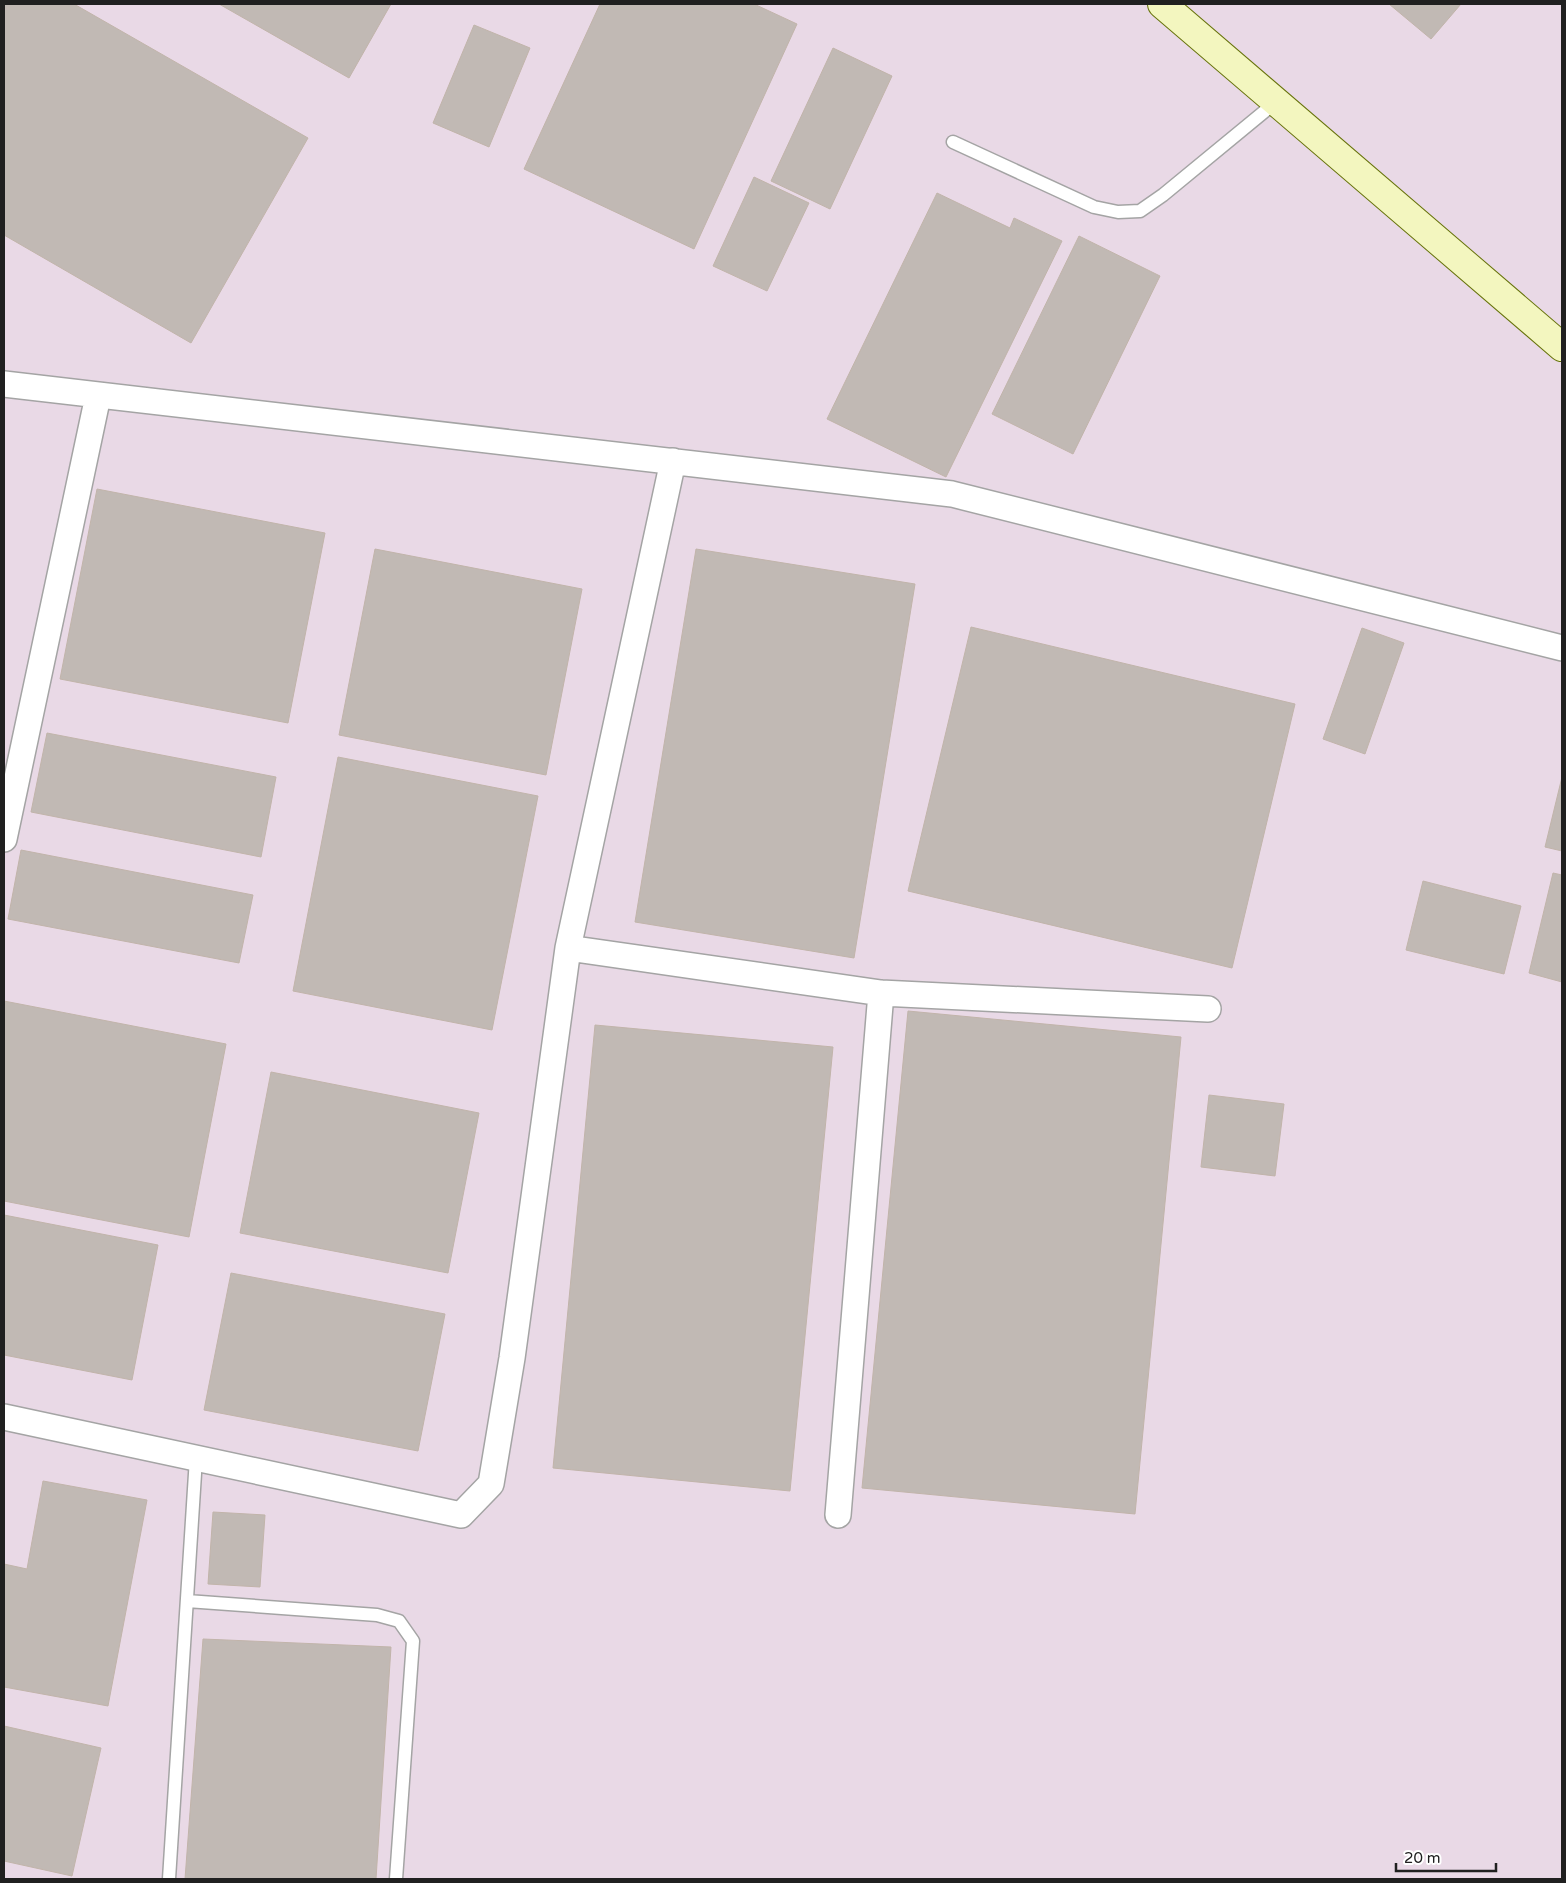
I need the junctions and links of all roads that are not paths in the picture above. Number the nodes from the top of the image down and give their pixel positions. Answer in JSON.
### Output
{"nodes":[{"id":1,"x":1162,"y":4,"type":"edge"},
{"id":2,"x":1276,"y":102,"type":"junction"},
{"id":3,"x":953,"y":142,"type":"dead end"},
{"id":4,"x":1562,"y":347,"type":"edge"},
{"id":5,"x":4,"y":384,"type":"edge"},
{"id":6,"x":98,"y":396,"type":"junction"},
{"id":7,"x":673,"y":461,"type":"junction"},
{"id":8,"x":1562,"y":648,"type":"edge"},
{"id":9,"x":4,"y":839,"type":"edge"},
{"id":10,"x":568,"y":948,"type":"junction"},
{"id":11,"x":881,"y":993,"type":"junction"},
{"id":12,"x":1208,"y":1010,"type":"dead end"},
{"id":13,"x":4,"y":1417,"type":"edge"},
{"id":14,"x":196,"y":1458,"type":"junction"},
{"id":15,"x":838,"y":1515,"type":"dead end"},
{"id":16,"x":187,"y":1601,"type":"junction"},
{"id":17,"x":169,"y":1879,"type":"edge"},
{"id":18,"x":396,"y":1879,"type":"edge"}],
"edges":[{"from":1,"to":2,"type":"main road"},
{"from":2,"to":3,"type":"lane"},
{"from":2,"to":4,"type":"main road"},
{"from":5,"to":6,"type":"street"},
{"from":6,"to":7,"type":"street"},
{"from":6,"to":9,"type":"street"},
{"from":7,"to":8,"type":"street"},
{"from":7,"to":10,"type":"street"},
{"from":10,"to":11,"type":"street"},
{"from":10,"to":14,"type":"street"},
{"from":11,"to":12,"type":"street"},
{"from":11,"to":15,"type":"street"},
{"from":13,"to":14,"type":"street"},
{"from":14,"to":16,"type":"lane"},
{"from":16,"to":17,"type":"lane"},
{"from":16,"to":18,"type":"lane"}]}
